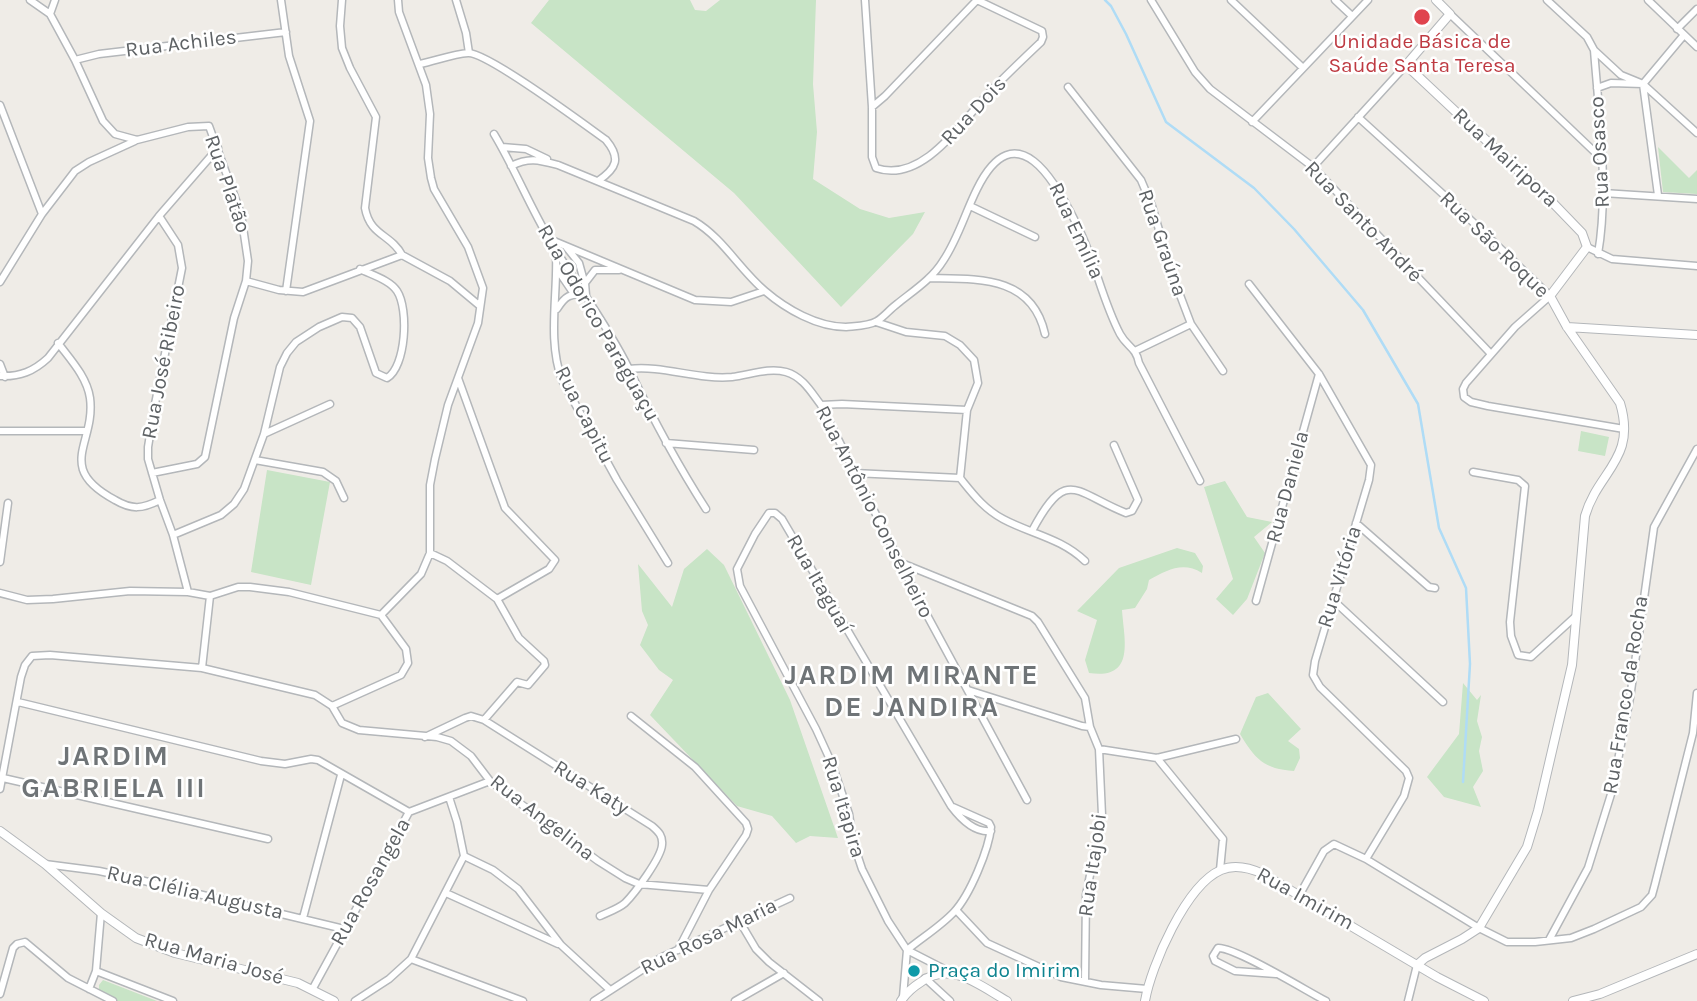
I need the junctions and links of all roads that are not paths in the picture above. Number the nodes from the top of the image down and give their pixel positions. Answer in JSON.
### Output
{"nodes":[{"id":1,"x":30,"y":0,"type":"edge"},
{"id":2,"x":55,"y":0,"type":"edge"},
{"id":3,"x":281,"y":0,"type":"edge"},
{"id":4,"x":342,"y":0,"type":"edge"},
{"id":5,"x":397,"y":0,"type":"edge"},
{"id":6,"x":456,"y":0,"type":"edge"},
{"id":7,"x":865,"y":0,"type":"edge"},
{"id":8,"x":977,"y":0,"type":"edge"},
{"id":9,"x":1152,"y":0,"type":"edge"},
{"id":10,"x":1231,"y":0,"type":"edge"},
{"id":11,"x":1335,"y":0,"type":"edge"},
{"id":12,"x":1368,"y":0,"type":"edge"},
{"id":13,"x":1436,"y":0,"type":"edge"},
{"id":14,"x":1547,"y":0,"type":"edge"},
{"id":15,"x":1647,"y":0,"type":"edge"},
{"id":16,"x":1697,"y":9,"type":"edge"},
{"id":17,"x":1450,"y":14,"type":"junction"},
{"id":18,"x":50,"y":15,"type":"junction"},
{"id":19,"x":1352,"y":16,"type":"junction"},
{"id":20,"x":1677,"y":29,"type":"junction"},
{"id":21,"x":286,"y":32,"type":"junction"},
{"id":22,"x":1684,"y":35,"type":"junction"},
{"id":23,"x":1697,"y":47,"type":"edge"},
{"id":24,"x":1594,"y":50,"type":"junction"},
{"id":25,"x":469,"y":53,"type":"junction"},
{"id":26,"x":75,"y":60,"type":"junction"},
{"id":27,"x":420,"y":64,"type":"junction"},
{"id":28,"x":1406,"y":65,"type":"junction"},
{"id":29,"x":1303,"y":68,"type":"junction"},
{"id":30,"x":1643,"y":84,"type":"junction"},
{"id":31,"x":1068,"y":88,"type":"dead end"},
{"id":32,"x":1597,"y":88,"type":"junction"},
{"id":33,"x":0,"y":106,"type":"edge"},
{"id":34,"x":872,"y":107,"type":"junction"},
{"id":35,"x":1358,"y":117,"type":"junction"},
{"id":36,"x":1252,"y":122,"type":"junction"},
{"id":37,"x":494,"y":134,"type":"dead end"},
{"id":38,"x":1697,"y":134,"type":"edge"},
{"id":39,"x":137,"y":141,"type":"junction"},
{"id":40,"x":502,"y":147,"type":"junction"},
{"id":41,"x":218,"y":148,"type":"junction"},
{"id":42,"x":1601,"y":158,"type":"junction"},
{"id":43,"x":558,"y":165,"type":"junction"},
{"id":44,"x":510,"y":166,"type":"junction"},
{"id":45,"x":1313,"y":167,"type":"junction"},
{"id":46,"x":598,"y":181,"type":"junction"},
{"id":47,"x":1603,"y":193,"type":"junction"},
{"id":48,"x":1658,"y":195,"type":"junction"},
{"id":49,"x":1697,"y":199,"type":"edge"},
{"id":50,"x":970,"y":206,"type":"junction"},
{"id":51,"x":42,"y":214,"type":"junction"},
{"id":52,"x":159,"y":216,"type":"junction"},
{"id":53,"x":1035,"y":237,"type":"dead end"},
{"id":54,"x":549,"y":239,"type":"junction"},
{"id":55,"x":566,"y":247,"type":"junction"},
{"id":56,"x":1587,"y":247,"type":"junction"},
{"id":57,"x":556,"y":251,"type":"junction"},
{"id":58,"x":1598,"y":254,"type":"junction"},
{"id":59,"x":402,"y":255,"type":"junction"},
{"id":60,"x":1697,"y":266,"type":"edge"},
{"id":61,"x":557,"y":267,"type":"junction"},
{"id":62,"x":360,"y":269,"type":"junction"},
{"id":63,"x":638,"y":275,"type":"junction"},
{"id":64,"x":929,"y":278,"type":"junction"},
{"id":65,"x":246,"y":281,"type":"junction"},
{"id":66,"x":0,"y":282,"type":"edge"},
{"id":67,"x":585,"y":283,"type":"junction"},
{"id":68,"x":1249,"y":284,"type":"dead end"},
{"id":69,"x":286,"y":291,"type":"junction"},
{"id":70,"x":764,"y":291,"type":"junction"},
{"id":71,"x":574,"y":293,"type":"junction"},
{"id":72,"x":586,"y":295,"type":"junction"},
{"id":73,"x":1550,"y":296,"type":"junction"},
{"id":74,"x":480,"y":306,"type":"junction"},
{"id":75,"x":555,"y":311,"type":"junction"},
{"id":76,"x":876,"y":322,"type":"junction"},
{"id":77,"x":1191,"y":324,"type":"junction"},
{"id":78,"x":1567,"y":327,"type":"junction"},
{"id":79,"x":1045,"y":334,"type":"dead end"},
{"id":80,"x":1697,"y":335,"type":"edge"},
{"id":81,"x":58,"y":343,"type":"junction"},
{"id":82,"x":1137,"y":351,"type":"junction"},
{"id":83,"x":1491,"y":354,"type":"junction"},
{"id":84,"x":0,"y":364,"type":"edge"},
{"id":85,"x":629,"y":369,"type":"junction"},
{"id":86,"x":1223,"y":371,"type":"dead end"},
{"id":87,"x":1319,"y":374,"type":"junction"},
{"id":88,"x":458,"y":376,"type":"junction"},
{"id":89,"x":3,"y":377,"type":"edge"},
{"id":90,"x":330,"y":404,"type":"dead end"},
{"id":91,"x":821,"y":405,"type":"junction"},
{"id":92,"x":967,"y":410,"type":"junction"},
{"id":93,"x":1624,"y":429,"type":"junction"},
{"id":94,"x":86,"y":430,"type":"junction"},
{"id":95,"x":0,"y":431,"type":"edge"},
{"id":96,"x":264,"y":434,"type":"junction"},
{"id":97,"x":666,"y":443,"type":"junction"},
{"id":98,"x":1114,"y":445,"type":"dead end"},
{"id":99,"x":1697,"y":449,"type":"edge"},
{"id":100,"x":754,"y":450,"type":"dead end"},
{"id":101,"x":255,"y":460,"type":"junction"},
{"id":102,"x":1473,"y":472,"type":"dead end"},
{"id":103,"x":152,"y":473,"type":"junction"},
{"id":104,"x":853,"y":473,"type":"junction"},
{"id":105,"x":960,"y":478,"type":"junction"},
{"id":106,"x":1200,"y":481,"type":"dead end"},
{"id":107,"x":344,"y":498,"type":"dead end"},
{"id":108,"x":160,"y":500,"type":"junction"},
{"id":109,"x":8,"y":503,"type":"dead end"},
{"id":110,"x":706,"y":509,"type":"dead end"},
{"id":111,"x":769,"y":513,"type":"joint"},
{"id":112,"x":1356,"y":523,"type":"junction"},
{"id":113,"x":1032,"y":531,"type":"junction"},
{"id":114,"x":173,"y":536,"type":"junction"},
{"id":115,"x":430,"y":553,"type":"junction"},
{"id":116,"x":1085,"y":561,"type":"dead end"},
{"id":117,"x":0,"y":562,"type":"edge"},
{"id":118,"x":899,"y":562,"type":"junction"},
{"id":119,"x":668,"y":564,"type":"dead end"},
{"id":120,"x":1436,"y":588,"type":"dead end"},
{"id":121,"x":188,"y":592,"type":"junction"},
{"id":122,"x":0,"y":593,"type":"edge"},
{"id":123,"x":210,"y":596,"type":"junction"},
{"id":124,"x":497,"y":599,"type":"junction"},
{"id":125,"x":1256,"y":601,"type":"dead end"},
{"id":126,"x":1334,"y":601,"type":"junction"},
{"id":127,"x":381,"y":615,"type":"junction"},
{"id":128,"x":1576,"y":616,"type":"junction"},
{"id":129,"x":202,"y":668,"type":"junction"},
{"id":130,"x":968,"y":690,"type":"junction"},
{"id":131,"x":1697,"y":692,"type":"edge"},
{"id":132,"x":18,"y":702,"type":"junction"},
{"id":133,"x":1443,"y":702,"type":"dead end"},
{"id":134,"x":332,"y":706,"type":"junction"},
{"id":135,"x":631,"y":716,"type":"dead end"},
{"id":136,"x":484,"y":720,"type":"junction"},
{"id":137,"x":1090,"y":727,"type":"junction"},
{"id":138,"x":423,"y":737,"type":"junction"},
{"id":139,"x":1236,"y":739,"type":"dead end"},
{"id":140,"x":1099,"y":749,"type":"junction"},
{"id":141,"x":1157,"y":758,"type":"junction"},
{"id":142,"x":341,"y":775,"type":"junction"},
{"id":143,"x":3,"y":778,"type":"junction"},
{"id":144,"x":490,"y":781,"type":"junction"},
{"id":145,"x":0,"y":789,"type":"edge"},
{"id":146,"x":449,"y":797,"type":"junction"},
{"id":147,"x":1027,"y":800,"type":"dead end"},
{"id":148,"x":951,"y":806,"type":"junction"},
{"id":149,"x":409,"y":812,"type":"junction"},
{"id":150,"x":0,"y":831,"type":"edge"},
{"id":151,"x":991,"y":831,"type":"junction"},
{"id":152,"x":268,"y":839,"type":"dead end"},
{"id":153,"x":464,"y":856,"type":"junction"},
{"id":154,"x":1366,"y":859,"type":"junction"},
{"id":155,"x":45,"y":864,"type":"junction"},
{"id":156,"x":1220,"y":870,"type":"junction"},
{"id":157,"x":639,"y":884,"type":"junction"},
{"id":158,"x":709,"y":890,"type":"junction"},
{"id":159,"x":446,"y":893,"type":"junction"},
{"id":160,"x":1300,"y":894,"type":"junction"},
{"id":161,"x":790,"y":898,"type":"dead end"},
{"id":162,"x":956,"y":910,"type":"junction"},
{"id":163,"x":101,"y":913,"type":"junction"},
{"id":164,"x":600,"y":916,"type":"dead end"},
{"id":165,"x":303,"y":918,"type":"junction"},
{"id":166,"x":740,"y":922,"type":"junction"},
{"id":167,"x":1479,"y":928,"type":"junction"},
{"id":168,"x":344,"y":929,"type":"junction"},
{"id":169,"x":1549,"y":940,"type":"junction"},
{"id":170,"x":561,"y":945,"type":"junction"},
{"id":171,"x":678,"y":950,"type":"junction"},
{"id":172,"x":907,"y":950,"type":"junction"},
{"id":173,"x":1697,"y":954,"type":"edge"},
{"id":174,"x":411,"y":958,"type":"junction"},
{"id":175,"x":1417,"y":965,"type":"junction"},
{"id":176,"x":96,"y":971,"type":"junction"},
{"id":177,"x":948,"y":971,"type":"junction"},
{"id":178,"x":784,"y":974,"type":"junction"},
{"id":179,"x":1276,"y":974,"type":"junction"},
{"id":180,"x":925,"y":978,"type":"junction"},
{"id":181,"x":1085,"y":981,"type":"junction"},
{"id":182,"x":89,"y":989,"type":"junction"},
{"id":183,"x":1147,"y":989,"type":"junction"},
{"id":184,"x":312,"y":990,"type":"junction"},
{"id":185,"x":610,"y":990,"type":"junction"},
{"id":186,"x":0,"y":994,"type":"edge"},
{"id":187,"x":902,"y":999,"type":"edge"},
{"id":188,"x":113,"y":1001,"type":"edge"},
{"id":189,"x":173,"y":1001,"type":"edge"},
{"id":190,"x":334,"y":1001,"type":"edge"},
{"id":191,"x":355,"y":1001,"type":"edge"},
{"id":192,"x":523,"y":1001,"type":"edge"},
{"id":193,"x":594,"y":1001,"type":"edge"},
{"id":194,"x":735,"y":1001,"type":"edge"},
{"id":195,"x":819,"y":1001,"type":"edge"},
{"id":196,"x":950,"y":1001,"type":"edge"},
{"id":197,"x":1007,"y":1001,"type":"edge"},
{"id":198,"x":1144,"y":1001,"type":"edge"},
{"id":199,"x":1326,"y":1001,"type":"edge"},
{"id":200,"x":1408,"y":1001,"type":"edge"},
{"id":201,"x":1483,"y":1001,"type":"edge"},
{"id":202,"x":1573,"y":1001,"type":"edge"}],
"edges":[{"from":1,"to":18,"type":"street"},
{"from":2,"to":18,"type":"street"},
{"from":3,"to":21,"type":"street"},
{"from":4,"to":59,"type":"street"},
{"from":5,"to":27,"type":"street"},
{"from":6,"to":25,"type":"street"},
{"from":7,"to":34,"type":"street"},
{"from":8,"to":34,"type":"street"},
{"from":8,"to":34,"type":"street","name":"Rua Dois"},
{"from":9,"to":36,"type":"street","name":"Rua Santo André"},
{"from":10,"to":29,"type":"street"},
{"from":11,"to":19,"type":"street"},
{"from":12,"to":19,"type":"street"},
{"from":13,"to":17,"type":"street"},
{"from":14,"to":24,"type":"street","name":"Rua Osasco"},
{"from":15,"to":20,"type":"street"},
{"from":16,"to":20,"type":"street"},
{"from":17,"to":28,"type":"street"},
{"from":17,"to":42,"type":"street"},
{"from":18,"to":26,"type":"street"},
{"from":19,"to":29,"type":"street"},
{"from":20,"to":22,"type":"street"},
{"from":21,"to":26,"type":"street","name":"Rua Achiles"},
{"from":21,"to":69,"type":"street"},
{"from":22,"to":23,"type":"street"},
{"from":22,"to":30,"type":"street"},
{"from":24,"to":30,"type":"street","name":"Rua Osasco"},
{"from":24,"to":32,"type":"street","name":"Rua Osasco"},
{"from":25,"to":27,"type":"street"},
{"from":25,"to":46,"type":"street"},
{"from":26,"to":39,"type":"street"},
{"from":27,"to":74,"type":"street"},
{"from":28,"to":35,"type":"street"},
{"from":28,"to":56,"type":"street","name":"Rua Mairipora"},
{"from":29,"to":36,"type":"street"},
{"from":30,"to":32,"type":"street"},
{"from":30,"to":38,"type":"street","name":"Rua Osasco"},
{"from":30,"to":48,"type":"street"},
{"from":31,"to":77,"type":"street","name":"Rua Graúna"},
{"from":32,"to":42,"type":"street","name":"Rua Osasco"},
{"from":33,"to":51,"type":"street"},
{"from":35,"to":45,"type":"street"},
{"from":35,"to":73,"type":"street","name":"Rua São Roque"},
{"from":36,"to":45,"type":"street","name":"Rua Santo André"},
{"from":37,"to":40,"type":"street","name":"Rua Odorico Paraguaçu"},
{"from":39,"to":41,"type":"street","name":"Rua Platão"},
{"from":39,"to":51,"type":"street"},
{"from":40,"to":43,"type":"street"},
{"from":40,"to":44,"type":"street","name":"Rua Odorico Paraguaçu"},
{"from":41,"to":52,"type":"street"},
{"from":41,"to":65,"type":"street","name":"Rua Platão"},
{"from":42,"to":47,"type":"street","name":"Rua Osasco"},
{"from":43,"to":44,"type":"street"},
{"from":43,"to":46,"type":"street"},
{"from":44,"to":54,"type":"street","name":"Rua Odorico Paraguaçu"},
{"from":45,"to":83,"type":"street","name":"Rua Santo André"},
{"from":46,"to":70,"type":"street"},
{"from":47,"to":48,"type":"street"},
{"from":47,"to":58,"type":"street","name":"Rua Osasco"},
{"from":48,"to":49,"type":"street"},
{"from":50,"to":53,"type":"street"},
{"from":50,"to":64,"type":"street","name":"Rua Emília"},
{"from":50,"to":82,"type":"street","name":"Rua Emília"},
{"from":51,"to":66,"type":"street"},
{"from":52,"to":81,"type":"street"},
{"from":52,"to":103,"type":"street","name":"Rua José Ribeiro"},
{"from":54,"to":55,"type":"street"},
{"from":54,"to":57,"type":"street","name":"Rua Odorico Paraguaçu"},
{"from":55,"to":63,"type":"street"},
{"from":55,"to":67,"type":"street"},
{"from":56,"to":58,"type":"street","name":"Rua Mairipora"},
{"from":56,"to":73,"type":"street"},
{"from":57,"to":61,"type":"street","name":"Rua Capitu"},
{"from":57,"to":72,"type":"street","name":"Rua Odorico Paraguaçu"},
{"from":58,"to":60,"type":"street","name":"Rua Mairipora"},
{"from":59,"to":62,"type":"street"},
{"from":59,"to":74,"type":"street"},
{"from":61,"to":71,"type":"street"},
{"from":61,"to":75,"type":"street","name":"Rua Capitu"},
{"from":62,"to":69,"type":"street"},
{"from":62,"to":96,"type":"street"},
{"from":63,"to":67,"type":"street"},
{"from":63,"to":70,"type":"street"},
{"from":64,"to":76,"type":"street","name":"Rua Emília"},
{"from":64,"to":79,"type":"street"},
{"from":65,"to":69,"type":"street"},
{"from":65,"to":103,"type":"street","name":"Rua Platão"},
{"from":67,"to":72,"type":"street"},
{"from":68,"to":87,"type":"street","name":"Rua Vitória"},
{"from":70,"to":76,"type":"street"},
{"from":71,"to":72,"type":"street"},
{"from":71,"to":75,"type":"street"},
{"from":72,"to":85,"type":"street","name":"Rua Odorico Paraguaçu"},
{"from":73,"to":78,"type":"street","name":"Rua São Roque"},
{"from":73,"to":83,"type":"street"},
{"from":74,"to":88,"type":"street"},
{"from":75,"to":119,"type":"street","name":"Rua Capitu"},
{"from":76,"to":92,"type":"street"},
{"from":77,"to":82,"type":"street"},
{"from":77,"to":86,"type":"street","name":"Rua Graúna"},
{"from":78,"to":80,"type":"street"},
{"from":78,"to":93,"type":"street","name":"Rua São Roque"},
{"from":81,"to":89,"type":"street"},
{"from":81,"to":94,"type":"street"},
{"from":82,"to":106,"type":"street","name":"Rua Emília"},
{"from":83,"to":93,"type":"street"},
{"from":84,"to":89,"type":"street"},
{"from":85,"to":91,"type":"street","name":"Rua Antônio Conselheiro"},
{"from":85,"to":97,"type":"street","name":"Rua Odorico Paraguaçu"},
{"from":87,"to":112,"type":"street","name":"Rua Vitória"},
{"from":87,"to":125,"type":"street","name":"Rua Daniela"},
{"from":88,"to":115,"type":"street"},
{"from":88,"to":124,"type":"street"},
{"from":90,"to":96,"type":"street"},
{"from":91,"to":92,"type":"street"},
{"from":91,"to":104,"type":"street","name":"Rua Antônio Conselheiro"},
{"from":92,"to":105,"type":"street"},
{"from":93,"to":128,"type":"street"},
{"from":94,"to":95,"type":"street"},
{"from":94,"to":108,"type":"street"},
{"from":96,"to":101,"type":"street"},
{"from":97,"to":100,"type":"street"},
{"from":97,"to":110,"type":"street","name":"Rua Odorico Paraguaçu"},
{"from":98,"to":113,"type":"street"},
{"from":99,"to":169,"type":"street","name":"Rua Franco da Rocha"},
{"from":101,"to":107,"type":"street"},
{"from":101,"to":114,"type":"street"},
{"from":102,"to":128,"type":"street"},
{"from":103,"to":108,"type":"street","name":"Rua José Ribeiro"},
{"from":104,"to":105,"type":"street"},
{"from":104,"to":118,"type":"street","name":"Rua Antônio Conselheiro"},
{"from":105,"to":113,"type":"street"},
{"from":108,"to":114,"type":"street","name":"Rua José Ribeiro"},
{"from":109,"to":117,"type":"street"},
{"from":111,"to":148,"type":"street","name":"Rua Itaguaí"},
{"from":111,"to":172,"type":"street","name":"Rua Itapira"},
{"from":112,"to":120,"type":"street"},
{"from":112,"to":126,"type":"street","name":"Rua Vitória"},
{"from":113,"to":116,"type":"street"},
{"from":114,"to":121,"type":"street","name":"Rua José Ribeiro"},
{"from":115,"to":124,"type":"street"},
{"from":115,"to":127,"type":"street"},
{"from":118,"to":130,"type":"street","name":"Rua Antônio Conselheiro"},
{"from":118,"to":137,"type":"street","name":"Rua Itajobi"},
{"from":121,"to":122,"type":"street"},
{"from":121,"to":123,"type":"street"},
{"from":123,"to":127,"type":"street"},
{"from":123,"to":129,"type":"street"},
{"from":124,"to":136,"type":"street"},
{"from":126,"to":133,"type":"street"},
{"from":126,"to":154,"type":"street","name":"Rua Vitória"},
{"from":127,"to":134,"type":"street"},
{"from":128,"to":167,"type":"street"},
{"from":129,"to":132,"type":"street","name":"Rua Angelina"},
{"from":129,"to":134,"type":"street","name":"Rua Angelina"},
{"from":130,"to":137,"type":"street"},
{"from":130,"to":147,"type":"street","name":"Rua Antônio Conselheiro"},
{"from":131,"to":169,"type":"street"},
{"from":132,"to":142,"type":"street"},
{"from":132,"to":143,"type":"street"},
{"from":134,"to":138,"type":"street","name":"Rua Angelina"},
{"from":135,"to":158,"type":"street"},
{"from":136,"to":138,"type":"street"},
{"from":136,"to":157,"type":"street","name":"Rua Katy"},
{"from":137,"to":140,"type":"street","name":"Rua Itajobi"},
{"from":138,"to":144,"type":"street","name":"Rua Angelina"},
{"from":139,"to":141,"type":"street"},
{"from":140,"to":141,"type":"street"},
{"from":140,"to":181,"type":"street","name":"Rua Itajobi"},
{"from":141,"to":156,"type":"street"},
{"from":142,"to":149,"type":"street"},
{"from":142,"to":165,"type":"street"},
{"from":143,"to":145,"type":"street"},
{"from":143,"to":152,"type":"street"},
{"from":144,"to":146,"type":"street","name":"Rua Rosangela"},
{"from":144,"to":157,"type":"street","name":"Rua Angelina"},
{"from":146,"to":149,"type":"street","name":"Rua Rosangela"},
{"from":146,"to":153,"type":"street"},
{"from":148,"to":151,"type":"street","name":"Rua Itaguaí"},
{"from":148,"to":151,"type":"street"},
{"from":149,"to":168,"type":"street","name":"Rua Rosangela"},
{"from":150,"to":155,"type":"street","name":"Rua Maria José"},
{"from":151,"to":162,"type":"street"},
{"from":153,"to":159,"type":"street"},
{"from":153,"to":170,"type":"street"},
{"from":154,"to":160,"type":"street"},
{"from":154,"to":167,"type":"street"},
{"from":155,"to":163,"type":"street","name":"Rua Maria José"},
{"from":155,"to":165,"type":"street","name":"Rua Clélia Augusta"},
{"from":156,"to":160,"type":"street","name":"Rua Imirim"},
{"from":156,"to":183,"type":"street"},
{"from":157,"to":158,"type":"street","name":"Rua Angelina"},
{"from":157,"to":164,"type":"street","name":"Rua Katy"},
{"from":158,"to":171,"type":"street"},
{"from":159,"to":170,"type":"street"},
{"from":159,"to":174,"type":"street"},
{"from":160,"to":175,"type":"street","name":"Rua Imirim"},
{"from":161,"to":166,"type":"street","name":"Rua Rosa Maria"},
{"from":162,"to":172,"type":"street"},
{"from":162,"to":181,"type":"street"},
{"from":163,"to":176,"type":"street"},
{"from":163,"to":184,"type":"street","name":"Rua Maria José"},
{"from":165,"to":168,"type":"street","name":"Rua Clélia Augusta"},
{"from":166,"to":171,"type":"street","name":"Rua Rosa Maria"},
{"from":166,"to":178,"type":"street"},
{"from":167,"to":169,"type":"street"},
{"from":167,"to":175,"type":"street"},
{"from":168,"to":184,"type":"street","name":"Rua Rosangela"},
{"from":170,"to":185,"type":"street"},
{"from":171,"to":185,"type":"street","name":"Rua Rosa Maria"},
{"from":172,"to":177,"type":"street","name":"Rua Itapira"},
{"from":172,"to":187,"type":"street"},
{"from":173,"to":202,"type":"street"},
{"from":174,"to":191,"type":"street"},
{"from":174,"to":192,"type":"street"},
{"from":175,"to":200,"type":"street"},
{"from":175,"to":201,"type":"street","name":"Rua Imirim"},
{"from":176,"to":182,"type":"street"},
{"from":176,"to":189,"type":"street"},
{"from":177,"to":180,"type":"street"},
{"from":177,"to":197,"type":"street"},
{"from":178,"to":194,"type":"street"},
{"from":178,"to":195,"type":"street"},
{"from":179,"to":179,"type":"street"},
{"from":179,"to":199,"type":"street"},
{"from":180,"to":187,"type":"street"},
{"from":180,"to":196,"type":"street"},
{"from":181,"to":183,"type":"street"},
{"from":182,"to":186,"type":"street"},
{"from":182,"to":188,"type":"street"},
{"from":183,"to":198,"type":"street"},
{"from":184,"to":190,"type":"street","name":"Rua Maria José"},
{"from":185,"to":193,"type":"street","name":"Rua Rosa Maria"}]}
